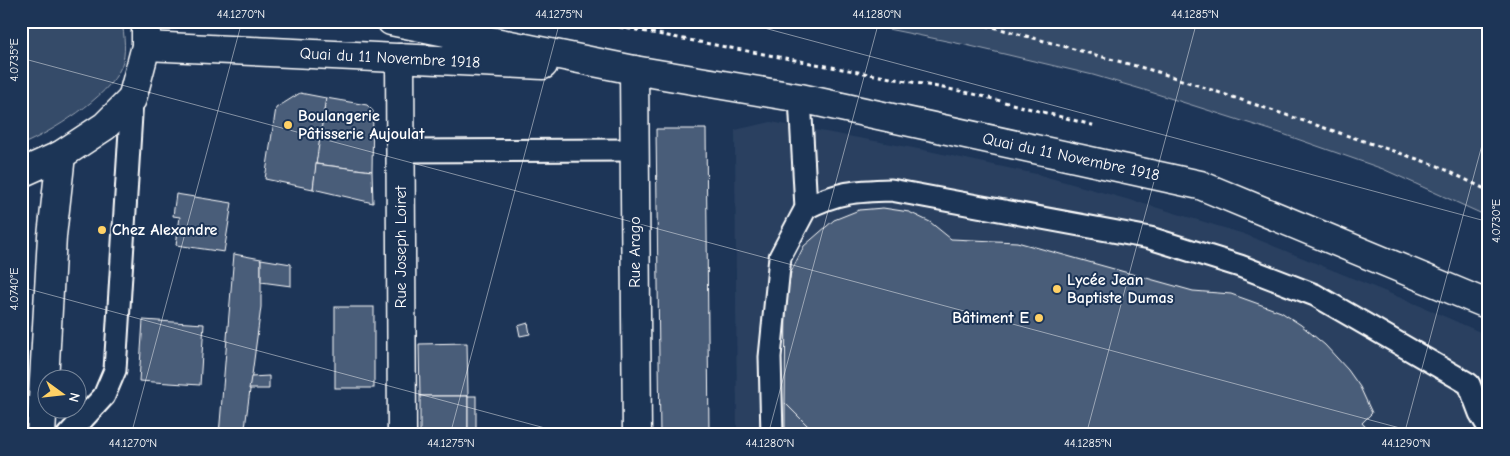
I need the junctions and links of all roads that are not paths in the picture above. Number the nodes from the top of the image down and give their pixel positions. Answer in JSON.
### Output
{"nodes":[{"id":1,"x":391,"y":21,"type":"edge"},
{"id":2,"x":146,"y":34,"type":"edge"},
{"id":3,"x":400,"y":58,"type":"junction"},
{"id":4,"x":634,"y":70,"type":"junction"},
{"id":5,"x":800,"y":98,"type":"junction"},
{"id":6,"x":132,"y":99,"type":"junction"},
{"id":7,"x":635,"y":150,"type":"junction"},
{"id":8,"x":400,"y":151,"type":"junction"},
{"id":9,"x":61,"y":155,"type":"junction"},
{"id":10,"x":21,"y":173,"type":"edge"},
{"id":11,"x":806,"y":208,"type":"junction"},
{"id":12,"x":1489,"y":305,"type":"edge"},
{"id":13,"x":1479,"y":385,"type":"edge"},
{"id":14,"x":1489,"y":428,"type":"edge"},
{"id":15,"x":41,"y":435,"type":"edge"},
{"id":16,"x":68,"y":435,"type":"edge"},
{"id":17,"x":402,"y":435,"type":"edge"},
{"id":18,"x":637,"y":435,"type":"edge"},
{"id":19,"x":772,"y":435,"type":"edge"}],
"edges":[{"from":1,"to":4,"type":"main road","name":"Quai du 11 Novembre 1918"},
{"from":2,"to":3,"type":"main road","name":"Quai du 11 Novembre 1918"},
{"from":2,"to":6,"type":"main road"},
{"from":3,"to":4,"type":"main road","name":"Quai du 11 Novembre 1918"},
{"from":3,"to":8,"type":"main road","name":"Rue Joseph Loiret"},
{"from":4,"to":5,"type":"main road","name":"Quai du 11 Novembre 1918"},
{"from":4,"to":7,"type":"main road","name":"Rue Arago"},
{"from":5,"to":11,"type":"lane"},
{"from":5,"to":12,"type":"main road","name":"Quai du 11 Novembre 1918"},
{"from":6,"to":9,"type":"main road"},
{"from":6,"to":16,"type":"lane"},
{"from":7,"to":8,"type":"lane"},
{"from":7,"to":18,"type":"main road","name":"Rue Arago"},
{"from":8,"to":17,"type":"main road","name":"Rue Joseph Loiret"},
{"from":9,"to":10,"type":"main road"},
{"from":9,"to":15,"type":"main road"},
{"from":11,"to":13,"type":"lane"},
{"from":11,"to":19,"type":"lane"},
{"from":13,"to":14,"type":"lane"}]}
